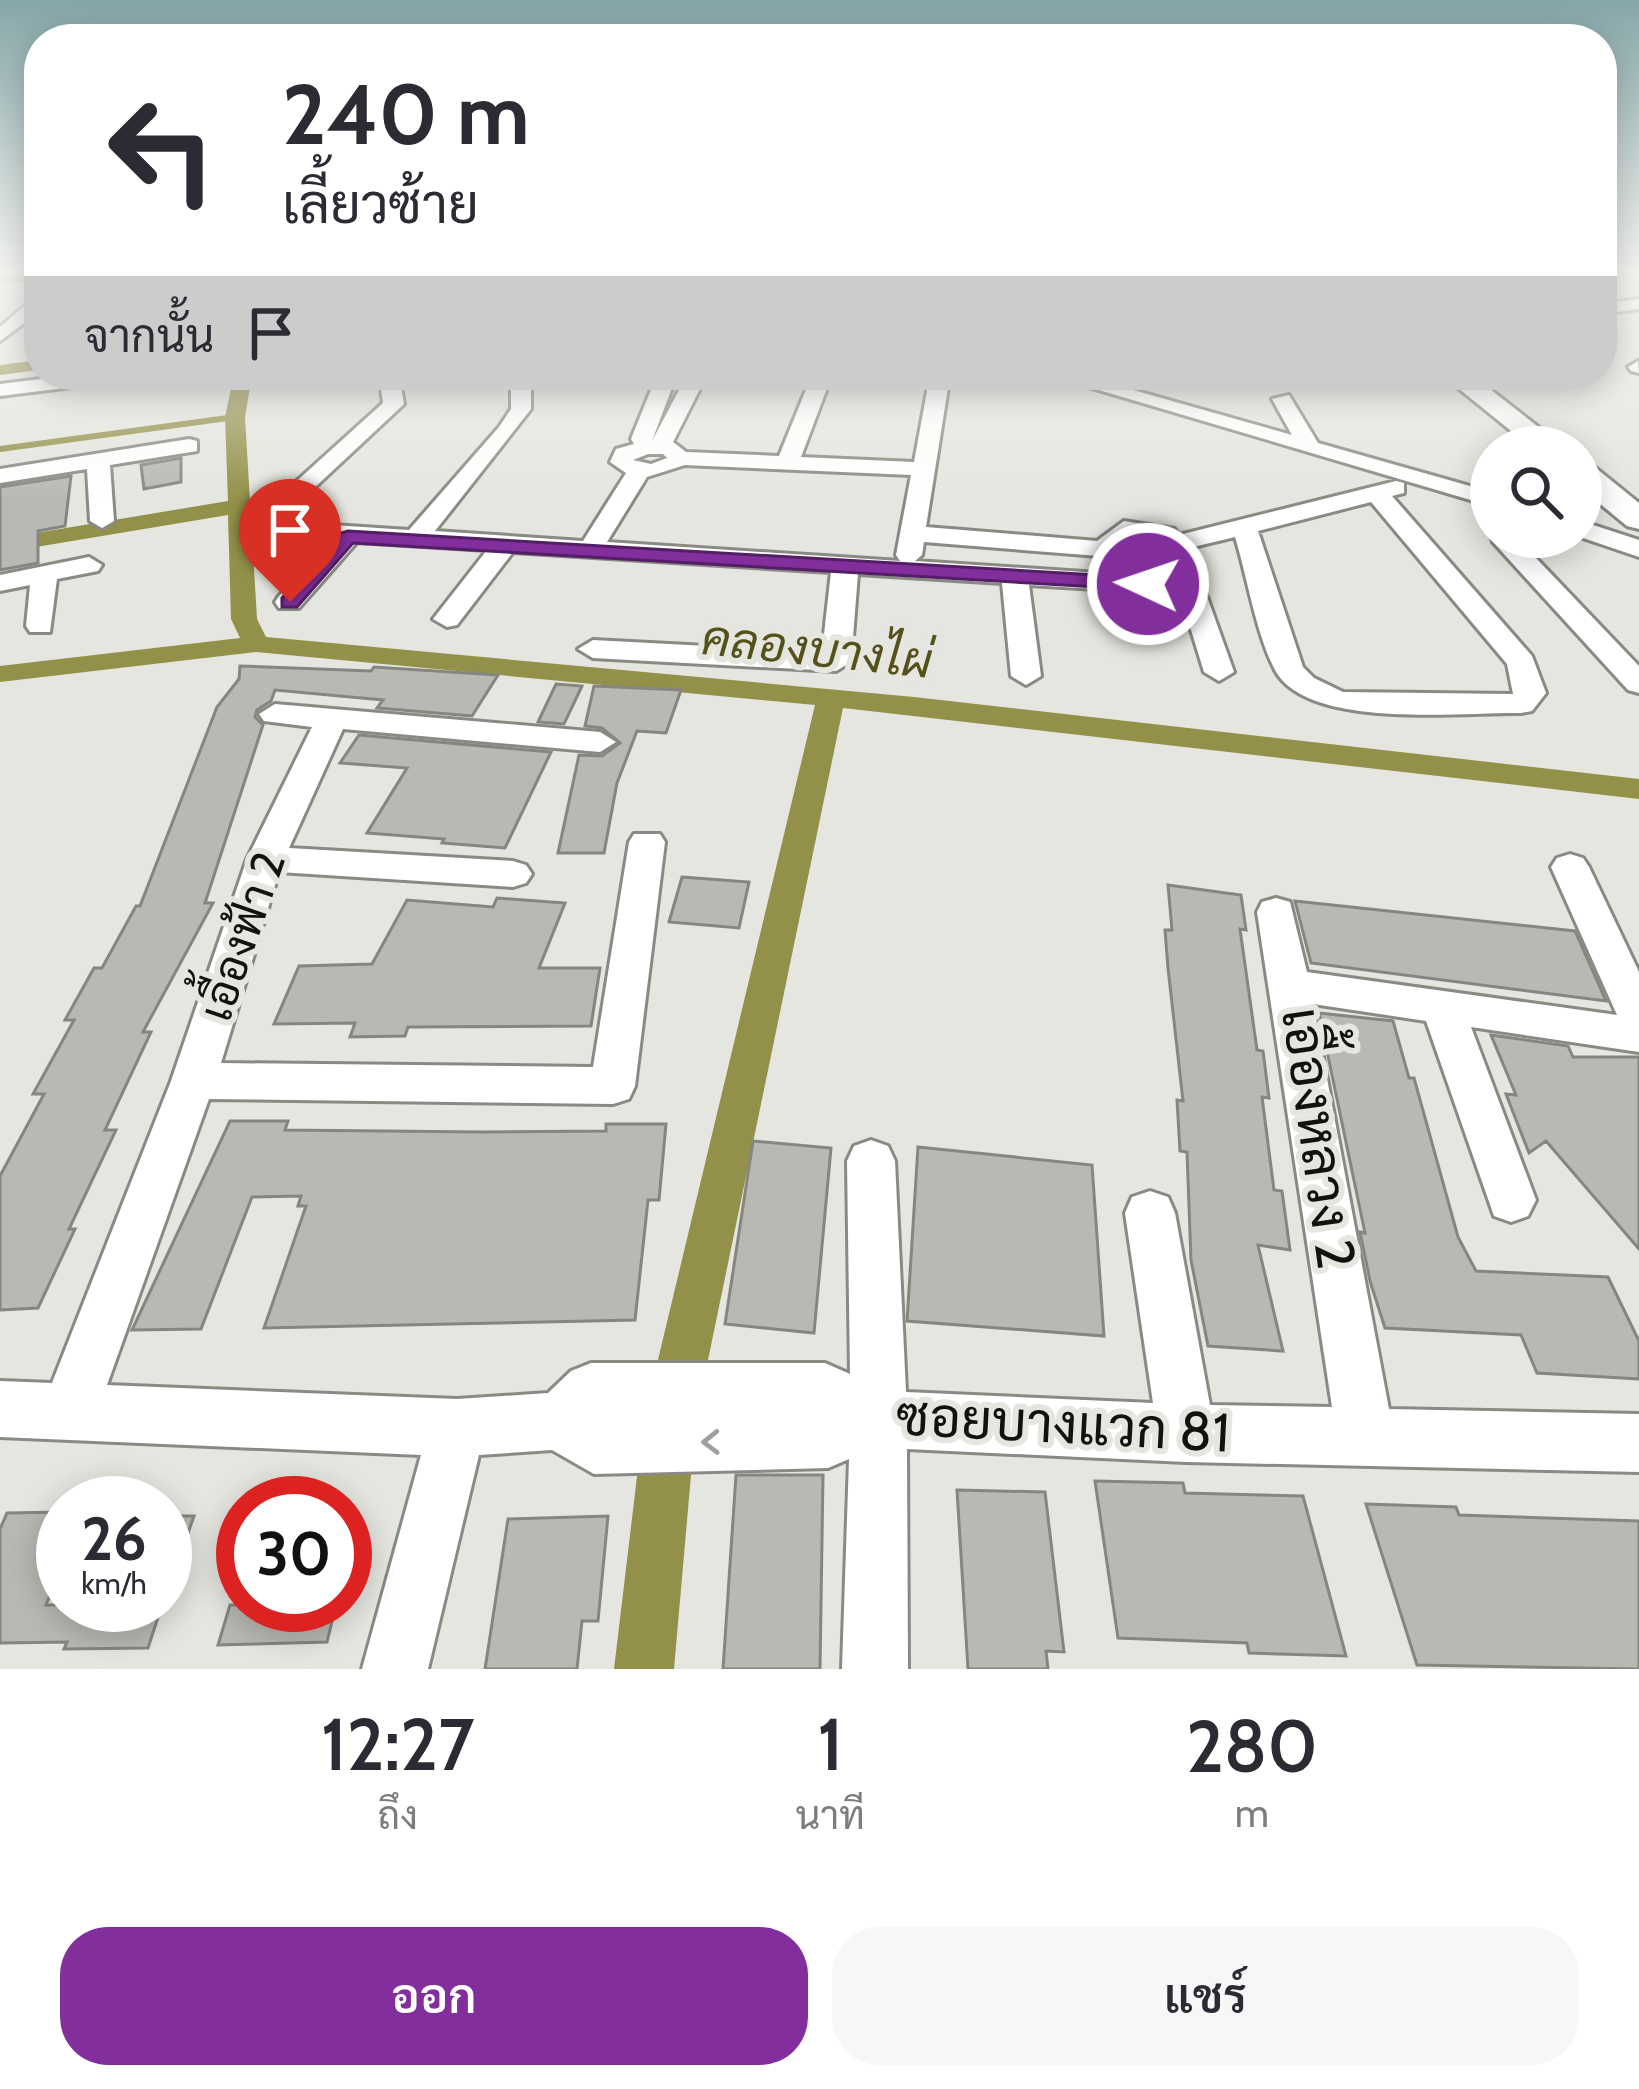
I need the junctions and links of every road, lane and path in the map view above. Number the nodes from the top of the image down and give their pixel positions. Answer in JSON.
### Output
{"nodes":[{"id":1,"x":3,"y":390,"type":"edge"},
{"id":2,"x":117,"y":390,"type":"edge"},
{"id":3,"x":395,"y":390,"type":"edge"},
{"id":4,"x":521,"y":390,"type":"edge"},
{"id":5,"x":662,"y":390,"type":"edge"},
{"id":6,"x":689,"y":390,"type":"edge"},
{"id":7,"x":816,"y":390,"type":"edge"},
{"id":8,"x":937,"y":390,"type":"edge"},
{"id":9,"x":1110,"y":390,"type":"edge"},
{"id":10,"x":1475,"y":390,"type":"edge"},
{"id":11,"x":1282,"y":399,"type":"dead end"},
{"id":12,"x":115,"y":404,"type":"dead end"},
{"id":13,"x":0,"y":420,"type":"edge"},
{"id":14,"x":1522,"y":426,"type":"edge"},
{"id":15,"x":189,"y":446,"type":"dead end"},
{"id":16,"x":1310,"y":447,"type":"junction"},
{"id":17,"x":655,"y":456,"type":"junction"},
{"id":18,"x":98,"y":461,"type":"junction"},
{"id":19,"x":787,"y":463,"type":"junction"},
{"id":20,"x":924,"y":469,"type":"junction"},
{"id":21,"x":0,"y":476,"type":"edge"},
{"id":22,"x":1428,"y":479,"type":"junction"},
{"id":23,"x":1455,"y":487,"type":"junction"},
{"id":24,"x":1602,"y":489,"type":"edge"},
{"id":25,"x":1470,"y":492,"type":"edge"},
{"id":26,"x":1376,"y":493,"type":"junction"},
{"id":27,"x":1470,"y":503,"type":"edge"},
{"id":28,"x":1639,"y":519,"type":"edge"},
{"id":29,"x":102,"y":521,"type":"dead end"},
{"id":30,"x":1244,"y":525,"type":"junction"},
{"id":31,"x":914,"y":526,"type":"junction"},
{"id":32,"x":1602,"y":536,"type":"edge"},
{"id":33,"x":348,"y":537,"type":"junction"},
{"id":34,"x":413,"y":541,"type":"junction"},
{"id":35,"x":504,"y":546,"type":"junction"},
{"id":36,"x":1639,"y":549,"type":"edge"},
{"id":37,"x":589,"y":551,"type":"junction"},
{"id":38,"x":1522,"y":558,"type":"edge"},
{"id":39,"x":89,"y":565,"type":"dead end"},
{"id":40,"x":845,"y":566,"type":"junction"},
{"id":41,"x":905,"y":570,"type":"junction"},
{"id":42,"x":44,"y":574,"type":"junction"},
{"id":43,"x":1015,"y":576,"type":"junction"},
{"id":44,"x":0,"y":583,"type":"edge"},
{"id":45,"x":290,"y":602,"type":"dead end"},
{"id":46,"x":447,"y":619,"type":"dead end"},
{"id":47,"x":40,"y":626,"type":"dead end"},
{"id":48,"x":593,"y":649,"type":"dead end"},
{"id":49,"x":1219,"y":672,"type":"dead end"},
{"id":50,"x":1026,"y":676,"type":"dead end"},
{"id":51,"x":1639,"y":684,"type":"edge"},
{"id":52,"x":274,"y":714,"type":"dead end"},
{"id":53,"x":332,"y":721,"type":"junction"},
{"id":54,"x":600,"y":742,"type":"dead end"},
{"id":55,"x":647,"y":842,"type":"dead end"},
{"id":56,"x":265,"y":859,"type":"junction"},
{"id":57,"x":1570,"y":867,"type":"dead end"},
{"id":58,"x":513,"y":874,"type":"dead end"},
{"id":59,"x":1276,"y":912,"type":"dead end"},
{"id":60,"x":1289,"y":985,"type":"junction"},
{"id":61,"x":1442,"y":1007,"type":"junction"},
{"id":62,"x":1639,"y":1016,"type":"edge"},
{"id":63,"x":1639,"y":1035,"type":"edge"},
{"id":64,"x":194,"y":1081,"type":"junction"},
{"id":65,"x":871,"y":1161,"type":"dead end"},
{"id":66,"x":1511,"y":1200,"type":"dead end"},
{"id":67,"x":1150,"y":1213,"type":"dead end"},
{"id":68,"x":0,"y":1408,"type":"edge"},
{"id":69,"x":70,"y":1408,"type":"junction"},
{"id":70,"x":844,"y":1416,"type":"junction"},
{"id":71,"x":457,"y":1428,"type":"junction"},
{"id":72,"x":1186,"y":1433,"type":"junction"},
{"id":73,"x":1365,"y":1434,"type":"junction"},
{"id":74,"x":1639,"y":1443,"type":"edge"},
{"id":75,"x":395,"y":1669,"type":"edge"},
{"id":76,"x":875,"y":1669,"type":"edge"}],
"edges":[{"from":1,"to":13,"type":"street"},
{"from":2,"to":12,"type":"street"},
{"from":3,"to":33,"type":"street"},
{"from":4,"to":34,"type":"street"},
{"from":5,"to":17,"type":"street"},
{"from":6,"to":17,"type":"street"},
{"from":7,"to":19,"type":"street"},
{"from":8,"to":20,"type":"street"},
{"from":9,"to":16,"type":"street"},
{"from":10,"to":14,"type":"main road"},
{"from":11,"to":16,"type":"street"},
{"from":15,"to":18,"type":"street"},
{"from":16,"to":22,"type":"street"},
{"from":17,"to":19,"type":"street"},
{"from":17,"to":37,"type":"street"},
{"from":18,"to":21,"type":"street"},
{"from":18,"to":29,"type":"street"},
{"from":19,"to":20,"type":"street"},
{"from":20,"to":31,"type":"street"},
{"from":22,"to":23,"type":"street"},
{"from":22,"to":26,"type":"street"},
{"from":23,"to":25,"type":"street"},
{"from":23,"to":27,"type":"street"},
{"from":24,"to":28,"type":"main road"},
{"from":26,"to":30,"type":"street"},
{"from":26,"to":30,"type":"street"},
{"from":30,"to":31,"type":"street"},
{"from":31,"to":41,"type":"street"},
{"from":32,"to":36,"type":"street"},
{"from":33,"to":34,"type":"street"},
{"from":33,"to":45,"type":"street"},
{"from":34,"to":35,"type":"street"},
{"from":35,"to":37,"type":"street"},
{"from":35,"to":46,"type":"street"},
{"from":37,"to":40,"type":"street"},
{"from":38,"to":51,"type":"street"},
{"from":39,"to":42,"type":"street"},
{"from":40,"to":41,"type":"street"},
{"from":40,"to":48,"type":"street"},
{"from":41,"to":43,"type":"street"},
{"from":42,"to":44,"type":"street"},
{"from":42,"to":47,"type":"street"},
{"from":43,"to":49,"type":"street"},
{"from":43,"to":50,"type":"street"},
{"from":52,"to":53,"type":"street"},
{"from":53,"to":54,"type":"street"},
{"from":53,"to":56,"type":"street","name":"เอื้องฟ้า 2"},
{"from":55,"to":64,"type":"street"},
{"from":56,"to":58,"type":"street"},
{"from":56,"to":64,"type":"street","name":"เอื้องฟ้า 2"},
{"from":57,"to":62,"type":"street"},
{"from":59,"to":60,"type":"street"},
{"from":60,"to":61,"type":"street","name":"เอื้องหลวง 2"},
{"from":60,"to":73,"type":"street","name":"เอื้องหลวง 2"},
{"from":61,"to":63,"type":"street","name":"เอื้องหลวง 2"},
{"from":61,"to":66,"type":"street"},
{"from":64,"to":69,"type":"street","name":"เอื้องฟ้า 2"},
{"from":65,"to":70,"type":"street"},
{"from":67,"to":72,"type":"street"},
{"from":68,"to":69,"type":"street"},
{"from":69,"to":71,"type":"street"},
{"from":70,"to":71,"type":"street","name":"ซอยบางแวก 81"},
{"from":70,"to":72,"type":"street","name":"ซอยบางแวก 81"},
{"from":70,"to":76,"type":"street"},
{"from":71,"to":75,"type":"street"},
{"from":72,"to":73,"type":"street","name":"ซอยบางแวก 81"},
{"from":73,"to":74,"type":"street","name":"ซอยบางแวก 81"}]}
